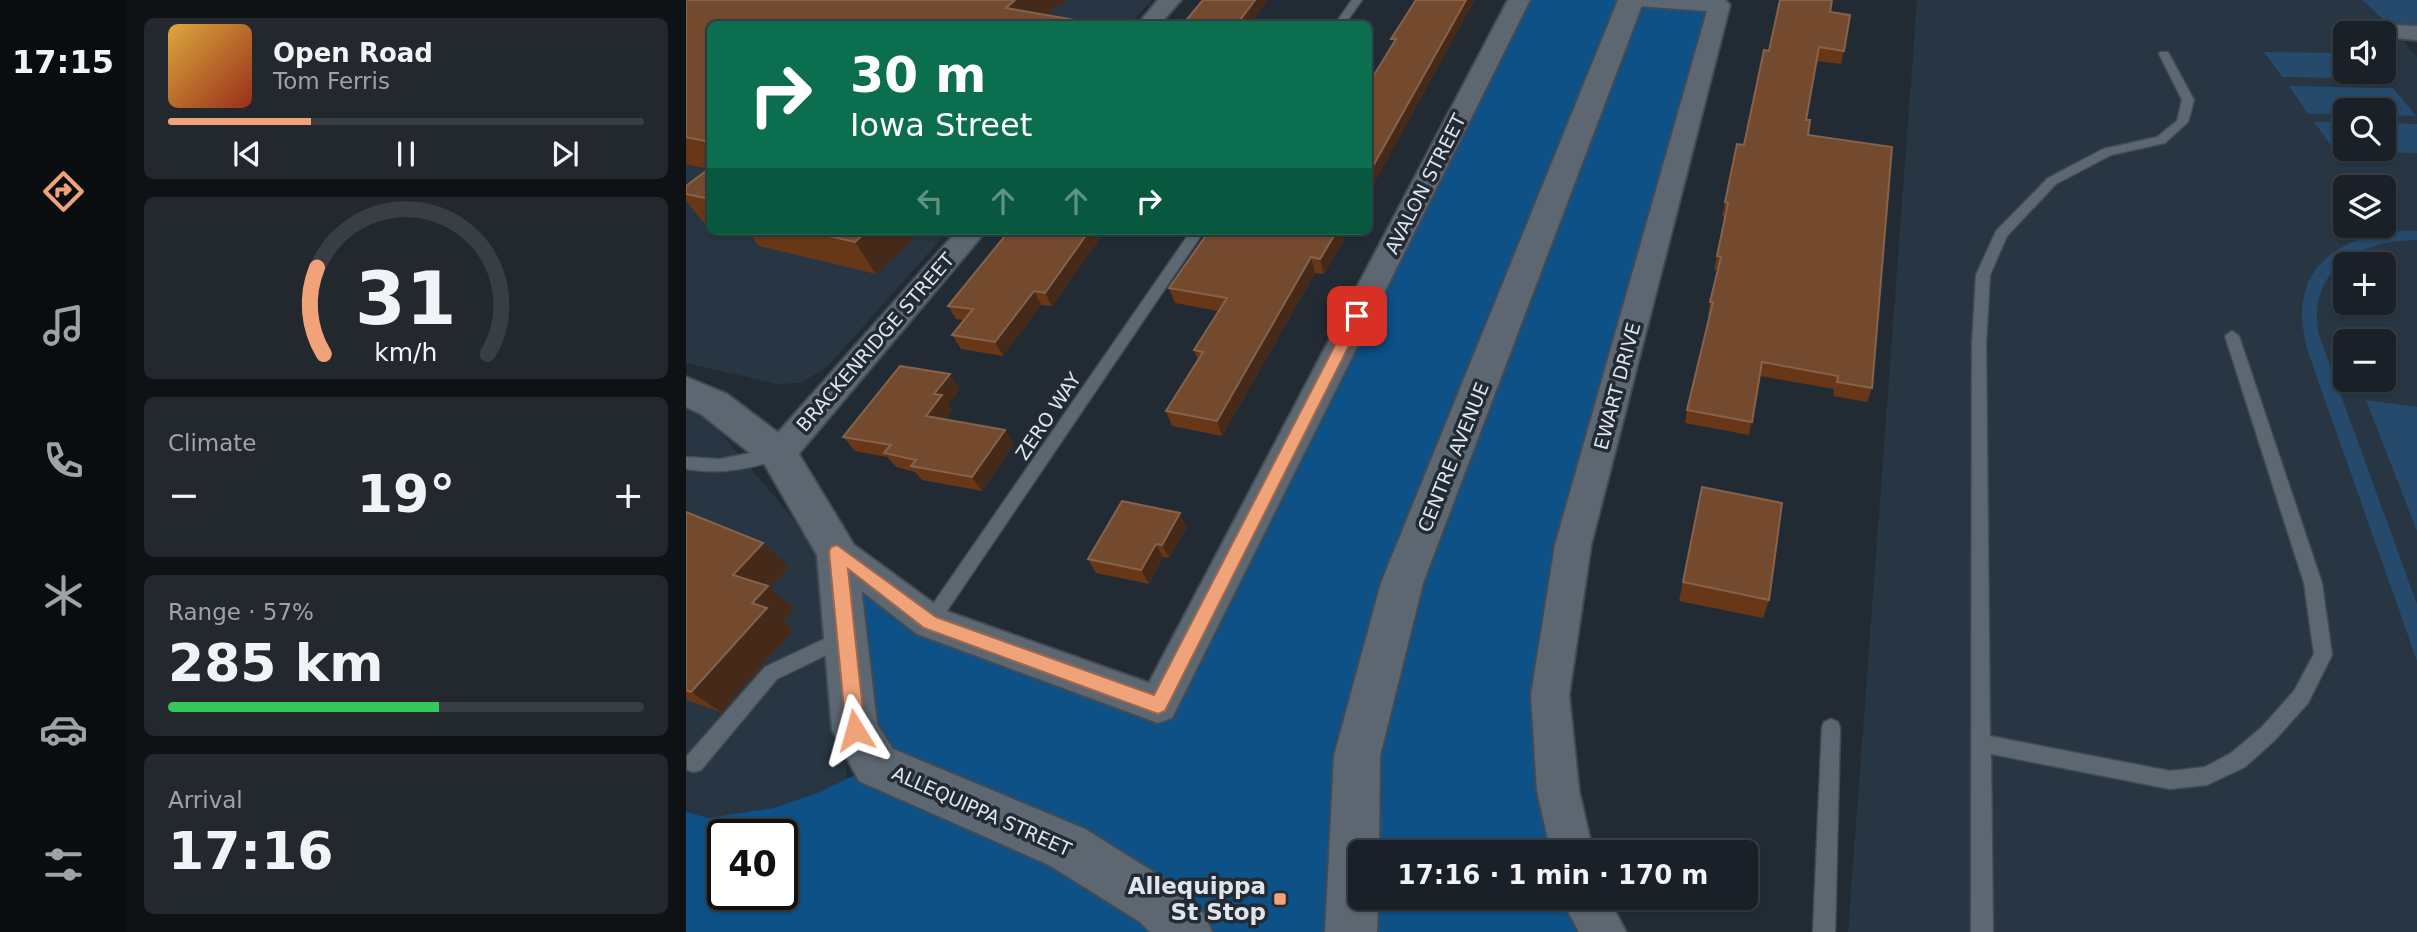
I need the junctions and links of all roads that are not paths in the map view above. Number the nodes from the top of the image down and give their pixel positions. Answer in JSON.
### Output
{"nodes":[{"id":1,"x":1170,"y":0,"type":"edge"},
{"id":2,"x":1357,"y":0,"type":"edge"},
{"id":3,"x":1519,"y":0,"type":"edge"},
{"id":4,"x":1631,"y":0,"type":"edge"},
{"id":5,"x":1638,"y":0,"type":"edge"},
{"id":6,"x":1725,"y":2,"type":"edge"},
{"id":7,"x":1152,"y":21,"type":"edge"},
{"id":8,"x":1342,"y":21,"type":"edge"},
{"id":9,"x":2396,"y":32,"type":"edge"},
{"id":10,"x":2417,"y":33,"type":"edge"},
{"id":11,"x":2164,"y":54,"type":"dead end"},
{"id":12,"x":969,"y":235,"type":"edge"},
{"id":13,"x":1195,"y":235,"type":"edge"},
{"id":14,"x":2232,"y":336,"type":"dead end"},
{"id":15,"x":686,"y":391,"type":"edge"},
{"id":16,"x":779,"y":454,"type":"junction"},
{"id":17,"x":686,"y":463,"type":"edge"},
{"id":18,"x":837,"y":552,"type":"junction"},
{"id":19,"x":930,"y":622,"type":"junction"},
{"id":20,"x":845,"y":637,"type":"junction"},
{"id":21,"x":1831,"y":728,"type":"dead end"},
{"id":22,"x":1981,"y":743,"type":"junction"},
{"id":23,"x":694,"y":763,"type":"dead end"},
{"id":24,"x":1569,"y":840,"type":"edge"},
{"id":25,"x":1590,"y":910,"type":"edge"},
{"id":26,"x":1186,"y":932,"type":"edge"},
{"id":27,"x":1351,"y":932,"type":"edge"},
{"id":28,"x":1604,"y":932,"type":"edge"},
{"id":29,"x":1824,"y":932,"type":"edge"},
{"id":30,"x":1982,"y":932,"type":"edge"}],
"edges":[{"from":1,"to":7,"type":"street"},
{"from":2,"to":8,"type":"lane"},
{"from":3,"to":19,"type":"street","name":"AVALON STREET"},
{"from":4,"to":27,"type":"main road","name":"CENTRE AVENUE"},
{"from":5,"to":6,"type":"street","name":"EWART DRIVE"},
{"from":6,"to":24,"type":"street","name":"EWART DRIVE"},
{"from":9,"to":10,"type":"street"},
{"from":11,"to":22,"type":"lane"},
{"from":12,"to":16,"type":"street","name":"BRACKENRIDGE STREET"},
{"from":13,"to":19,"type":"lane","name":"ZERO WAY"},
{"from":14,"to":22,"type":"lane"},
{"from":15,"to":16,"type":"main road"},
{"from":16,"to":17,"type":"lane"},
{"from":16,"to":18,"type":"main road","name":"ALLEQUIPPA STREET"},
{"from":18,"to":19,"type":"street"},
{"from":18,"to":20,"type":"main road","name":"ALLEQUIPPA STREET"},
{"from":20,"to":23,"type":"lane"},
{"from":20,"to":26,"type":"main road","name":"ALLEQUIPPA STREET"},
{"from":21,"to":29,"type":"lane"},
{"from":22,"to":30,"type":"lane"},
{"from":25,"to":28,"type":"street"}]}
